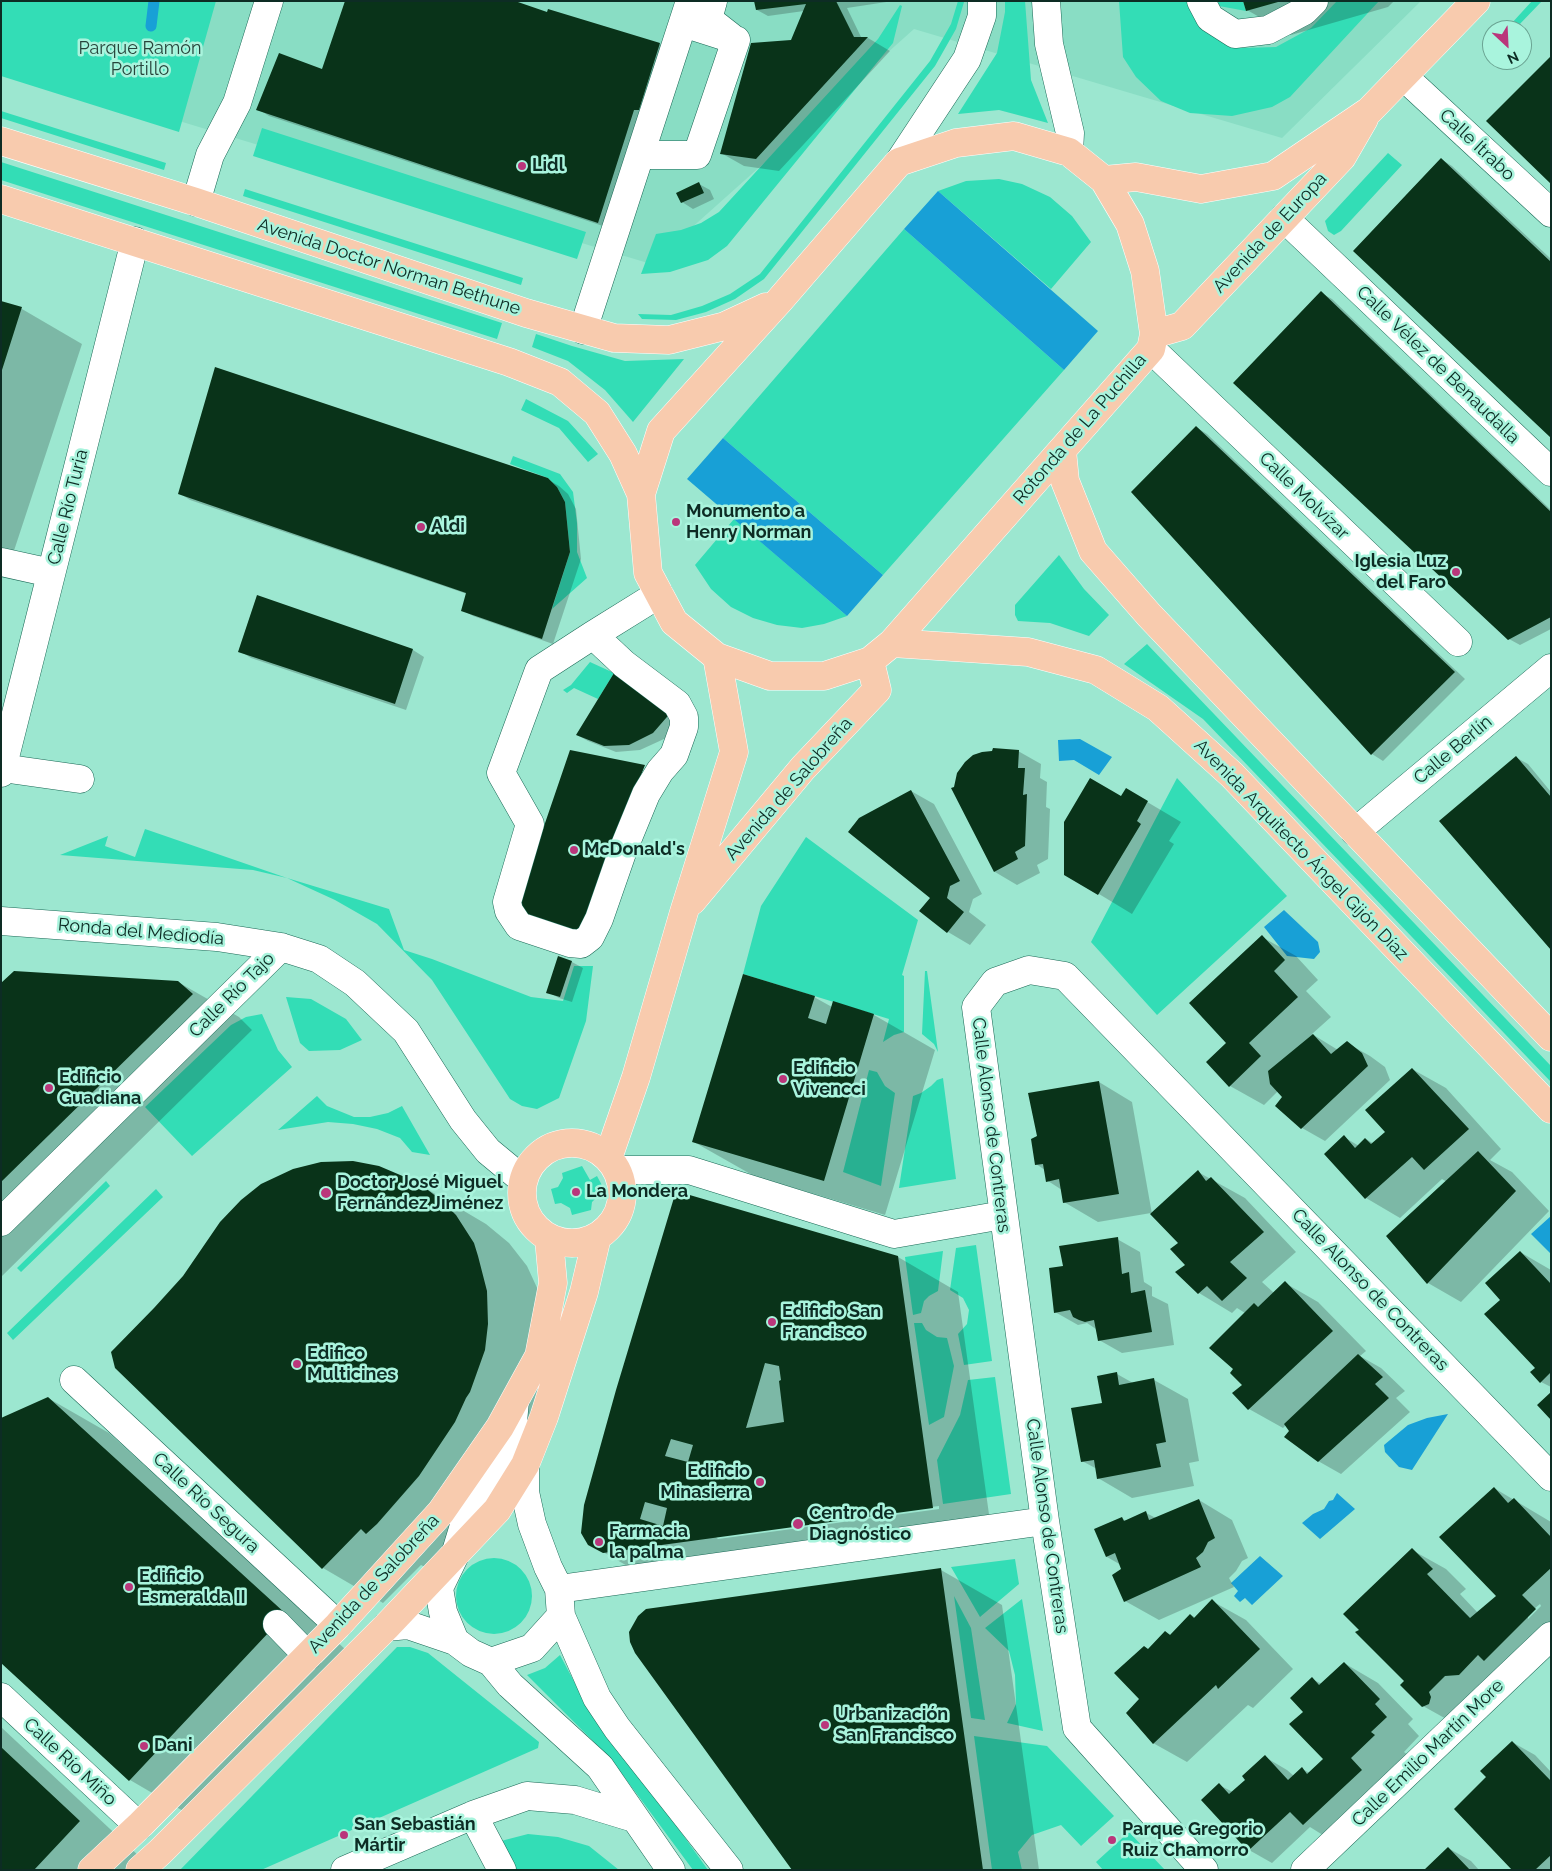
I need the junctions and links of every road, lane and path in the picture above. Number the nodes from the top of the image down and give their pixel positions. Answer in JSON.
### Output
{"nodes":[{"id":1,"x":269,"y":1,"type":"edge"},
{"id":2,"x":713,"y":1,"type":"edge"},
{"id":3,"x":982,"y":1,"type":"edge"},
{"id":4,"x":1046,"y":1,"type":"edge"},
{"id":5,"x":1201,"y":1,"type":"edge"},
{"id":6,"x":1314,"y":1,"type":"edge"},
{"id":7,"x":1476,"y":1,"type":"edge"},
{"id":8,"x":686,"y":12,"type":"edge"},
{"id":9,"x":736,"y":40,"type":"junction"},
{"id":10,"x":1402,"y":76,"type":"junction"},
{"id":11,"x":1368,"y":111,"type":"junction"},
{"id":12,"x":1,"y":141,"type":"edge"},
{"id":13,"x":1069,"y":152,"type":"junction"},
{"id":14,"x":640,"y":155,"type":"junction"},
{"id":15,"x":899,"y":162,"type":"junction"},
{"id":16,"x":1104,"y":180,"type":"junction"},
{"id":17,"x":1,"y":199,"type":"edge"},
{"id":18,"x":196,"y":202,"type":"junction"},
{"id":19,"x":1551,"y":213,"type":"edge"},
{"id":20,"x":1284,"y":218,"type":"junction"},
{"id":21,"x":135,"y":241,"type":"junction"},
{"id":22,"x":779,"y":301,"type":"junction"},
{"id":23,"x":583,"y":330,"type":"junction"},
{"id":24,"x":1153,"y":342,"type":"junction"},
{"id":25,"x":1062,"y":450,"type":"junction"},
{"id":26,"x":1551,"y":472,"type":"edge"},
{"id":27,"x":641,"y":494,"type":"junction"},
{"id":28,"x":1,"y":562,"type":"edge"},
{"id":29,"x":51,"y":573,"type":"junction"},
{"id":30,"x":659,"y":594,"type":"junction"},
{"id":31,"x":594,"y":635,"type":"junction"},
{"id":32,"x":1458,"y":642,"type":"dead end"},
{"id":33,"x":892,"y":643,"type":"junction"},
{"id":34,"x":718,"y":657,"type":"junction"},
{"id":35,"x":870,"y":661,"type":"junction"},
{"id":36,"x":1551,"y":668,"type":"edge"},
{"id":37,"x":2,"y":770,"type":"edge"},
{"id":38,"x":80,"y":779,"type":"dead end"},
{"id":39,"x":1355,"y":832,"type":"junction"},
{"id":40,"x":684,"y":912,"type":"junction"},
{"id":41,"x":1,"y":921,"type":"edge"},
{"id":42,"x":281,"y":947,"type":"junction"},
{"id":43,"x":1551,"y":1036,"type":"edge"},
{"id":44,"x":1551,"y":1109,"type":"edge"},
{"id":45,"x":612,"y":1164,"type":"junction"},
{"id":46,"x":523,"y":1180,"type":"junction"},
{"id":47,"x":1003,"y":1215,"type":"junction"},
{"id":48,"x":1,"y":1222,"type":"edge"},
{"id":49,"x":597,"y":1237,"type":"junction"},
{"id":50,"x":549,"y":1239,"type":"junction"},
{"id":51,"x":74,"y":1380,"type":"dead end"},
{"id":52,"x":515,"y":1401,"type":"junction"},
{"id":53,"x":525,"y":1465,"type":"junction"},
{"id":54,"x":1551,"y":1477,"type":"edge"},
{"id":55,"x":1045,"y":1521,"type":"junction"},
{"id":56,"x":455,"y":1555,"type":"junction"},
{"id":57,"x":559,"y":1589,"type":"junction"},
{"id":58,"x":561,"y":1616,"type":"junction"},
{"id":59,"x":276,"y":1624,"type":"dead end"},
{"id":60,"x":338,"y":1626,"type":"junction"},
{"id":61,"x":386,"y":1627,"type":"junction"},
{"id":62,"x":1551,"y":1636,"type":"edge"},
{"id":63,"x":455,"y":1641,"type":"junction"},
{"id":64,"x":308,"y":1656,"type":"junction"},
{"id":65,"x":491,"y":1662,"type":"junction"},
{"id":66,"x":1,"y":1697,"type":"edge"},
{"id":67,"x":473,"y":1815,"type":"junction"},
{"id":68,"x":634,"y":1818,"type":"junction"},
{"id":69,"x":139,"y":1826,"type":"junction"},
{"id":70,"x":92,"y":1870,"type":"edge"},
{"id":71,"x":140,"y":1870,"type":"edge"},
{"id":72,"x":345,"y":1870,"type":"edge"},
{"id":73,"x":502,"y":1870,"type":"edge"},
{"id":74,"x":671,"y":1870,"type":"edge"},
{"id":75,"x":729,"y":1870,"type":"edge"},
{"id":76,"x":1204,"y":1870,"type":"edge"},
{"id":77,"x":1305,"y":1870,"type":"edge"}],
"edges":[{"from":1,"to":18,"type":"street"},
{"from":2,"to":9,"type":"street"},
{"from":3,"to":15,"type":"street"},
{"from":4,"to":13,"type":"street"},
{"from":5,"to":6,"type":"street"},
{"from":7,"to":10,"type":"main road","name":"Avenida de Europa"},
{"from":8,"to":9,"type":"street"},
{"from":8,"to":14,"type":"street"},
{"from":9,"to":14,"type":"street"},
{"from":10,"to":11,"type":"main road","name":"Avenida de Europa"},
{"from":10,"to":19,"type":"street","name":"Calle Ítrabo"},
{"from":11,"to":16,"type":"main road","name":"Avenida de Europa"},
{"from":11,"to":20,"type":"main road","name":"Avenida de Europa"},
{"from":12,"to":18,"type":"main road","name":"Avenida Doctor Norman Bethune"},
{"from":13,"to":15,"type":"main road","name":"Rotonda de La Puchilla"},
{"from":13,"to":16,"type":"main road","name":"Rotonda de La Puchilla"},
{"from":14,"to":23,"type":"street"},
{"from":15,"to":22,"type":"main road","name":"Rotonda de La Puchilla"},
{"from":16,"to":24,"type":"main road","name":"Rotonda de La Puchilla"},
{"from":17,"to":21,"type":"main road"},
{"from":18,"to":23,"type":"main road","name":"Avenida Doctor Norman Bethune"},
{"from":20,"to":24,"type":"main road","name":"Avenida de Europa"},
{"from":20,"to":26,"type":"street","name":"Calle Vélez de Benaudalla"},
{"from":21,"to":27,"type":"main road"},
{"from":21,"to":29,"type":"street","name":"Calle Río Turia"},
{"from":22,"to":23,"type":"main road","name":"Avenida Doctor Norman Bethune"},
{"from":22,"to":27,"type":"main road","name":"Rotonda de La Puchilla"},
{"from":24,"to":25,"type":"main road","name":"Rotonda de La Puchilla"},
{"from":24,"to":32,"type":"street","name":"Calle Molvízar"},
{"from":25,"to":33,"type":"main road","name":"Rotonda de La Puchilla"},
{"from":25,"to":39,"type":"main road"},
{"from":27,"to":30,"type":"main road","name":"Rotonda de La Puchilla"},
{"from":28,"to":29,"type":"street"},
{"from":29,"to":37,"type":"street","name":"Calle Río Turia"},
{"from":30,"to":31,"type":"street"},
{"from":30,"to":34,"type":"main road","name":"Rotonda de La Puchilla"},
{"from":31,"to":31,"type":"street"},
{"from":33,"to":35,"type":"main road","name":"Rotonda de La Puchilla"},
{"from":33,"to":44,"type":"main road","name":"Avenida Arquitecto Ángel Gijón Díaz"},
{"from":34,"to":35,"type":"main road","name":"Rotonda de La Puchilla"},
{"from":34,"to":40,"type":"main road","name":"Avenida de Salobreña"},
{"from":35,"to":40,"type":"main road","name":"Avenida de Salobreña"},
{"from":36,"to":39,"type":"street","name":"Calle Berlín"},
{"from":37,"to":38,"type":"street"},
{"from":39,"to":43,"type":"main road"},
{"from":40,"to":45,"type":"main road","name":"Avenida de Salobreña"},
{"from":41,"to":42,"type":"street","name":"Ronda del Mediodía"},
{"from":42,"to":46,"type":"street","name":"Calle Río Tajo"},
{"from":42,"to":48,"type":"street","name":"Calle Río Tajo"},
{"from":45,"to":46,"type":"main road"},
{"from":45,"to":47,"type":"street"},
{"from":45,"to":49,"type":"main road"},
{"from":46,"to":50,"type":"main road"},
{"from":47,"to":54,"type":"street","name":"Calle Alonso de Contreras"},
{"from":47,"to":55,"type":"street","name":"Calle Alonso de Contreras"},
{"from":49,"to":50,"type":"main road"},
{"from":49,"to":53,"type":"main road","name":"Avenida de Salobreña"},
{"from":50,"to":52,"type":"main road","name":"Avenida de Salobreña"},
{"from":51,"to":60,"type":"street","name":"Calle Río Segura"},
{"from":52,"to":56,"type":"street"},
{"from":52,"to":60,"type":"main road","name":"Avenida de Salobreña"},
{"from":53,"to":56,"type":"main road","name":"Avenida de Salobreña"},
{"from":53,"to":57,"type":"street"},
{"from":55,"to":57,"type":"street"},
{"from":55,"to":76,"type":"street","name":"Calle Alonso de Contreras"},
{"from":56,"to":61,"type":"main road","name":"Avenida de Salobreña"},
{"from":56,"to":63,"type":"street"},
{"from":57,"to":58,"type":"street"},
{"from":58,"to":65,"type":"street"},
{"from":58,"to":75,"type":"street"},
{"from":59,"to":64,"type":"street"},
{"from":60,"to":64,"type":"main road","name":"Avenida de Salobreña"},
{"from":61,"to":63,"type":"street"},
{"from":61,"to":71,"type":"main road","name":"Avenida de Salobreña"},
{"from":62,"to":77,"type":"street","name":"Calle Emilio Martín More"},
{"from":63,"to":65,"type":"street"},
{"from":64,"to":69,"type":"main road","name":"Avenida de Salobreña"},
{"from":65,"to":68,"type":"street"},
{"from":66,"to":69,"type":"street","name":"Calle Río Miño"},
{"from":67,"to":68,"type":"street"},
{"from":67,"to":72,"type":"street"},
{"from":67,"to":73,"type":"street"},
{"from":68,"to":74,"type":"street"},
{"from":69,"to":70,"type":"main road","name":"Avenida de Salobreña"}]}
